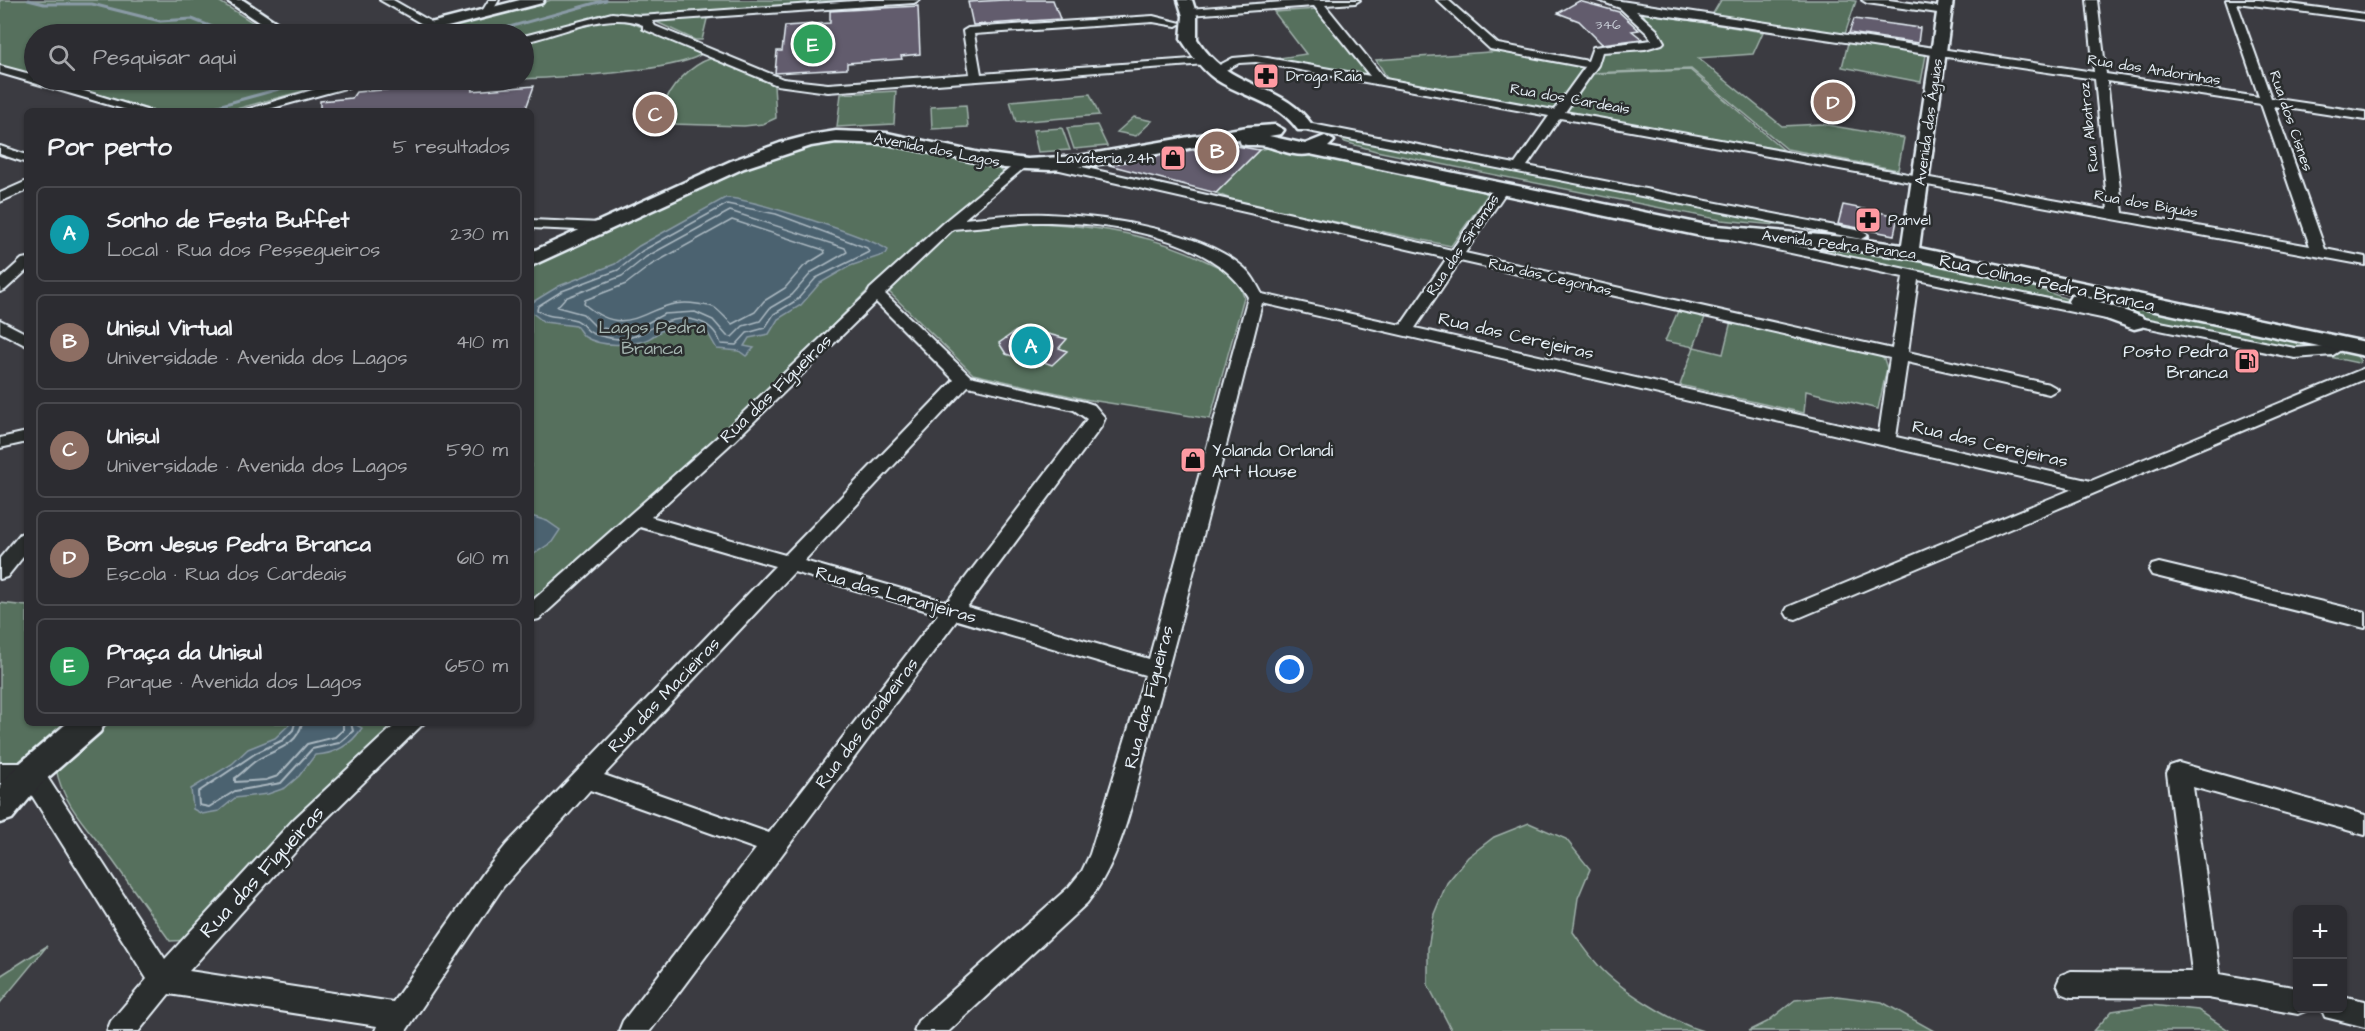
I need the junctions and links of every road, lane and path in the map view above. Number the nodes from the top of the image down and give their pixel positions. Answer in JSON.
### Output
{"nodes":[{"id":1,"x":233,"y":0,"type":"edge"},
{"id":2,"x":494,"y":0,"type":"edge"},
{"id":3,"x":537,"y":0,"type":"edge"},
{"id":4,"x":914,"y":0,"type":"edge"},
{"id":5,"x":1173,"y":0,"type":"edge"},
{"id":6,"x":1355,"y":0,"type":"edge"},
{"id":7,"x":1442,"y":0,"type":"edge"},
{"id":8,"x":1603,"y":0,"type":"edge"},
{"id":9,"x":1867,"y":0,"type":"edge"},
{"id":10,"x":2092,"y":0,"type":"edge"},
{"id":11,"x":2231,"y":0,"type":"edge"},
{"id":12,"x":2235,"y":0,"type":"edge"},
{"id":13,"x":1316,"y":1,"type":"edge"},
{"id":14,"x":392,"y":2,"type":"edge"},
{"id":15,"x":1627,"y":3,"type":"edge"},
{"id":16,"x":1946,"y":5,"type":"edge"},
{"id":17,"x":1187,"y":6,"type":"edge"},
{"id":18,"x":486,"y":13,"type":"junction"},
{"id":19,"x":2365,"y":17,"type":"edge"},
{"id":20,"x":638,"y":19,"type":"junction"},
{"id":21,"x":1176,"y":23,"type":"junction"},
{"id":22,"x":270,"y":24,"type":"edge"},
{"id":23,"x":430,"y":24,"type":"edge"},
{"id":24,"x":446,"y":24,"type":"edge"},
{"id":25,"x":534,"y":36,"type":"edge"},
{"id":26,"x":706,"y":51,"type":"junction"},
{"id":27,"x":1939,"y":53,"type":"junction"},
{"id":28,"x":1592,"y":65,"type":"junction"},
{"id":29,"x":1203,"y":66,"type":"junction"},
{"id":30,"x":0,"y":69,"type":"edge"},
{"id":31,"x":24,"y":76,"type":"edge"},
{"id":32,"x":2100,"y":77,"type":"junction"},
{"id":33,"x":976,"y":78,"type":"junction"},
{"id":34,"x":1381,"y":82,"type":"junction"},
{"id":35,"x":73,"y":90,"type":"edge"},
{"id":36,"x":327,"y":90,"type":"edge"},
{"id":37,"x":323,"y":91,"type":"joint"},
{"id":38,"x":2266,"y":102,"type":"junction"},
{"id":39,"x":133,"y":108,"type":"edge"},
{"id":40,"x":259,"y":108,"type":"edge"},
{"id":41,"x":1556,"y":114,"type":"junction"},
{"id":42,"x":2365,"y":116,"type":"edge"},
{"id":43,"x":1298,"y":134,"type":"junction"},
{"id":44,"x":0,"y":150,"type":"edge"},
{"id":45,"x":24,"y":158,"type":"edge"},
{"id":46,"x":1020,"y":164,"type":"junction"},
{"id":47,"x":1051,"y":165,"type":"junction"},
{"id":48,"x":1519,"y":167,"type":"junction"},
{"id":49,"x":1921,"y":180,"type":"junction"},
{"id":50,"x":24,"y":186,"type":"edge"},
{"id":51,"x":1501,"y":189,"type":"junction"},
{"id":52,"x":0,"y":198,"type":"edge"},
{"id":53,"x":2116,"y":215,"type":"junction"},
{"id":54,"x":534,"y":225,"type":"edge"},
{"id":55,"x":949,"y":225,"type":"junction"},
{"id":56,"x":601,"y":227,"type":"junction"},
{"id":57,"x":1706,"y":231,"type":"junction"},
{"id":58,"x":1861,"y":235,"type":"junction"},
{"id":59,"x":1911,"y":244,"type":"junction"},
{"id":60,"x":2319,"y":252,"type":"junction"},
{"id":61,"x":1456,"y":256,"type":"junction"},
{"id":62,"x":534,"y":259,"type":"edge"},
{"id":63,"x":2365,"y":261,"type":"edge"},
{"id":64,"x":24,"y":265,"type":"edge"},
{"id":65,"x":1993,"y":270,"type":"junction"},
{"id":66,"x":1911,"y":273,"type":"junction"},
{"id":67,"x":0,"y":287,"type":"edge"},
{"id":68,"x":875,"y":292,"type":"junction"},
{"id":69,"x":1256,"y":297,"type":"junction"},
{"id":70,"x":2134,"y":322,"type":"junction"},
{"id":71,"x":0,"y":325,"type":"edge"},
{"id":72,"x":1405,"y":331,"type":"junction"},
{"id":73,"x":2365,"y":336,"type":"edge"},
{"id":74,"x":24,"y":339,"type":"edge"},
{"id":75,"x":2344,"y":343,"type":"junction"},
{"id":76,"x":2365,"y":349,"type":"edge"},
{"id":77,"x":1900,"y":355,"type":"junction"},
{"id":78,"x":2365,"y":373,"type":"edge"},
{"id":79,"x":964,"y":380,"type":"junction"},
{"id":80,"x":2049,"y":389,"type":"dead end"},
{"id":81,"x":24,"y":438,"type":"edge"},
{"id":82,"x":1887,"y":440,"type":"junction"},
{"id":83,"x":0,"y":443,"type":"edge"},
{"id":84,"x":2092,"y":487,"type":"junction"},
{"id":85,"x":636,"y":519,"type":"junction"},
{"id":86,"x":24,"y":543,"type":"edge"},
{"id":87,"x":789,"y":563,"type":"junction"},
{"id":88,"x":2159,"y":570,"type":"dead end"},
{"id":89,"x":0,"y":572,"type":"edge"},
{"id":90,"x":534,"y":611,"type":"edge"},
{"id":91,"x":952,"y":611,"type":"junction"},
{"id":92,"x":1796,"y":612,"type":"dead end"},
{"id":93,"x":2365,"y":620,"type":"edge"},
{"id":94,"x":1157,"y":670,"type":"junction"},
{"id":95,"x":85,"y":726,"type":"edge"},
{"id":96,"x":409,"y":726,"type":"edge"},
{"id":97,"x":15,"y":773,"type":"edge"},
{"id":98,"x":584,"y":778,"type":"junction"},
{"id":99,"x":0,"y":810,"type":"edge"},
{"id":100,"x":2365,"y":825,"type":"edge"},
{"id":101,"x":774,"y":845,"type":"junction"},
{"id":102,"x":163,"y":980,"type":"junction"},
{"id":103,"x":2071,"y":984,"type":"dead end"},
{"id":104,"x":2208,"y":985,"type":"junction"},
{"id":105,"x":2293,"y":1000,"type":"edge"},
{"id":106,"x":2347,"y":1010,"type":"edge"},
{"id":107,"x":2365,"y":1014,"type":"edge"},
{"id":108,"x":394,"y":1024,"type":"edge"},
{"id":109,"x":122,"y":1031,"type":"edge"},
{"id":110,"x":633,"y":1031,"type":"edge"},
{"id":111,"x":928,"y":1031,"type":"edge"}],
"edges":[{"from":1,"to":22,"type":"main road"},
{"from":2,"to":18,"type":"street"},
{"from":3,"to":18,"type":"main road"},
{"from":4,"to":20,"type":"street"},
{"from":5,"to":21,"type":"main road"},
{"from":6,"to":13,"type":"street"},
{"from":7,"to":28,"type":"street"},
{"from":8,"to":15,"type":"street","name":"Rua das Andorinhas"},
{"from":9,"to":16,"type":"street"},
{"from":10,"to":32,"type":"street","name":"Rua Albatroz"},
{"from":11,"to":38,"type":"street","name":"Rua dos Cisnes"},
{"from":12,"to":19,"type":"street"},
{"from":13,"to":17,"type":"street"},
{"from":13,"to":34,"type":"street"},
{"from":14,"to":23,"type":"street"},
{"from":15,"to":27,"type":"street","name":"Rua das Andorinhas"},
{"from":15,"to":28,"type":"street"},
{"from":16,"to":27,"type":"main road","name":"Avenida das Águias"},
{"from":17,"to":29,"type":"main road","name":"Avenida Pedra Branca"},
{"from":18,"to":24,"type":"main road"},
{"from":20,"to":25,"type":"street"},
{"from":20,"to":26,"type":"street"},
{"from":21,"to":29,"type":"main road"},
{"from":21,"to":33,"type":"street"},
{"from":26,"to":29,"type":"street"},
{"from":26,"to":33,"type":"street"},
{"from":27,"to":32,"type":"street","name":"Rua das Andorinhas"},
{"from":27,"to":49,"type":"main road","name":"Avenida das Águias"},
{"from":28,"to":41,"type":"street"},
{"from":29,"to":33,"type":"street"},
{"from":29,"to":34,"type":"street","name":"Rua dos Cardeais"},
{"from":29,"to":43,"type":"main road","name":"Avenida Pedra Branca"},
{"from":30,"to":31,"type":"street"},
{"from":32,"to":38,"type":"street","name":"Rua das Andorinhas"},
{"from":32,"to":53,"type":"street","name":"Rua Albatroz"},
{"from":34,"to":41,"type":"street","name":"Rua dos Cardeais"},
{"from":35,"to":39,"type":"street"},
{"from":36,"to":37,"type":"street"},
{"from":37,"to":40,"type":"street"},
{"from":38,"to":42,"type":"street","name":"Rua das Andorinhas"},
{"from":38,"to":60,"type":"street","name":"Rua dos Cisnes"},
{"from":41,"to":48,"type":"street"},
{"from":41,"to":49,"type":"street","name":"Rua dos Cardeais"},
{"from":43,"to":47,"type":"main road","name":"Avenida dos Lagos"},
{"from":43,"to":48,"type":"street","name":"Avenida Pedra Branca"},
{"from":43,"to":51,"type":"main road","name":"Avenida Pedra Branca"},
{"from":43,"to":58,"type":"main road","name":"Avenida Pedra Branca"},
{"from":44,"to":45,"type":"street"},
{"from":46,"to":47,"type":"main road","name":"Avenida dos Lagos"},
{"from":46,"to":55,"type":"street","name":"Rua das Figueiras"},
{"from":46,"to":56,"type":"main road","name":"Avenida dos Lagos"},
{"from":47,"to":61,"type":"street","name":"Rua das Cegonhas"},
{"from":48,"to":58,"type":"street","name":"Avenida Pedra Branca"},
{"from":49,"to":53,"type":"street","name":"Rua dos Biguás"},
{"from":49,"to":59,"type":"main road","name":"Avenida das Águias"},
{"from":50,"to":52,"type":"street"},
{"from":51,"to":57,"type":"main road","name":"Avenida Pedra Branca"},
{"from":51,"to":61,"type":"street","name":"Rua das Siriemas"},
{"from":53,"to":60,"type":"street","name":"Rua dos Biguás"},
{"from":54,"to":56,"type":"street"},
{"from":55,"to":68,"type":"street","name":"Rua das Figueiras"},
{"from":55,"to":69,"type":"street"},
{"from":56,"to":62,"type":"main road","name":"Avenida dos Lagos"},
{"from":57,"to":65,"type":"main road","name":"Avenida Pedra Branca"},
{"from":57,"to":66,"type":"street","name":"Rua Colinas Pedra Branca"},
{"from":58,"to":59,"type":"main road","name":"Avenida Pedra Branca"},
{"from":59,"to":73,"type":"main road","name":"Avenida Pedra Branca"},
{"from":60,"to":63,"type":"street","name":"Rua dos Biguás"},
{"from":61,"to":72,"type":"street","name":"Rua das Siriemas"},
{"from":61,"to":77,"type":"street","name":"Rua das Cegonhas"},
{"from":64,"to":67,"type":"street"},
{"from":65,"to":70,"type":"main road"},
{"from":65,"to":75,"type":"main road","name":"Avenida Pedra Branca"},
{"from":66,"to":70,"type":"street","name":"Rua Colinas Pedra Branca"},
{"from":66,"to":77,"type":"street"},
{"from":68,"to":79,"type":"street"},
{"from":68,"to":85,"type":"street","name":"Rua das Figueiras"},
{"from":69,"to":72,"type":"street","name":"Rua das Cerejeiras"},
{"from":69,"to":94,"type":"street","name":"Rua das Figueiras"},
{"from":70,"to":75,"type":"street","name":"Rua Colinas Pedra Branca"},
{"from":71,"to":74,"type":"street"},
{"from":72,"to":82,"type":"street","name":"Rua das Cerejeiras"},
{"from":75,"to":76,"type":"main road","name":"Avenida Pedra Branca"},
{"from":77,"to":80,"type":"street","name":"Rua das Cegonhas"},
{"from":77,"to":82,"type":"street"},
{"from":78,"to":84,"type":"street"},
{"from":79,"to":87,"type":"street","name":"Rua das Macieiras"},
{"from":79,"to":91,"type":"street","name":"Rua das Goiabeiras"},
{"from":81,"to":83,"type":"street"},
{"from":82,"to":84,"type":"street","name":"Rua das Cerejeiras"},
{"from":84,"to":92,"type":"street"},
{"from":85,"to":87,"type":"street","name":"Rua das Laranjeiras"},
{"from":85,"to":90,"type":"street","name":"Rua das Figueiras"},
{"from":86,"to":89,"type":"street"},
{"from":87,"to":91,"type":"street","name":"Rua das Laranjeiras"},
{"from":87,"to":98,"type":"street","name":"Rua das Macieiras"},
{"from":88,"to":93,"type":"street"},
{"from":91,"to":94,"type":"street","name":"Rua das Laranjeiras"},
{"from":91,"to":101,"type":"street","name":"Rua das Goiabeiras"},
{"from":94,"to":111,"type":"street","name":"Rua das Figueiras"},
{"from":95,"to":97,"type":"main road"},
{"from":96,"to":102,"type":"street","name":"Rua das Figueiras"},
{"from":97,"to":99,"type":"main road"},
{"from":97,"to":102,"type":"street"},
{"from":98,"to":101,"type":"street"},
{"from":98,"to":108,"type":"street","name":"Rua das Macieiras"},
{"from":100,"to":104,"type":"street"},
{"from":101,"to":110,"type":"street","name":"Rua das Goiabeiras"},
{"from":102,"to":108,"type":"street"},
{"from":102,"to":109,"type":"street","name":"Rua das Figueiras"},
{"from":103,"to":104,"type":"street"},
{"from":104,"to":105,"type":"street"},
{"from":106,"to":107,"type":"street"}]}
